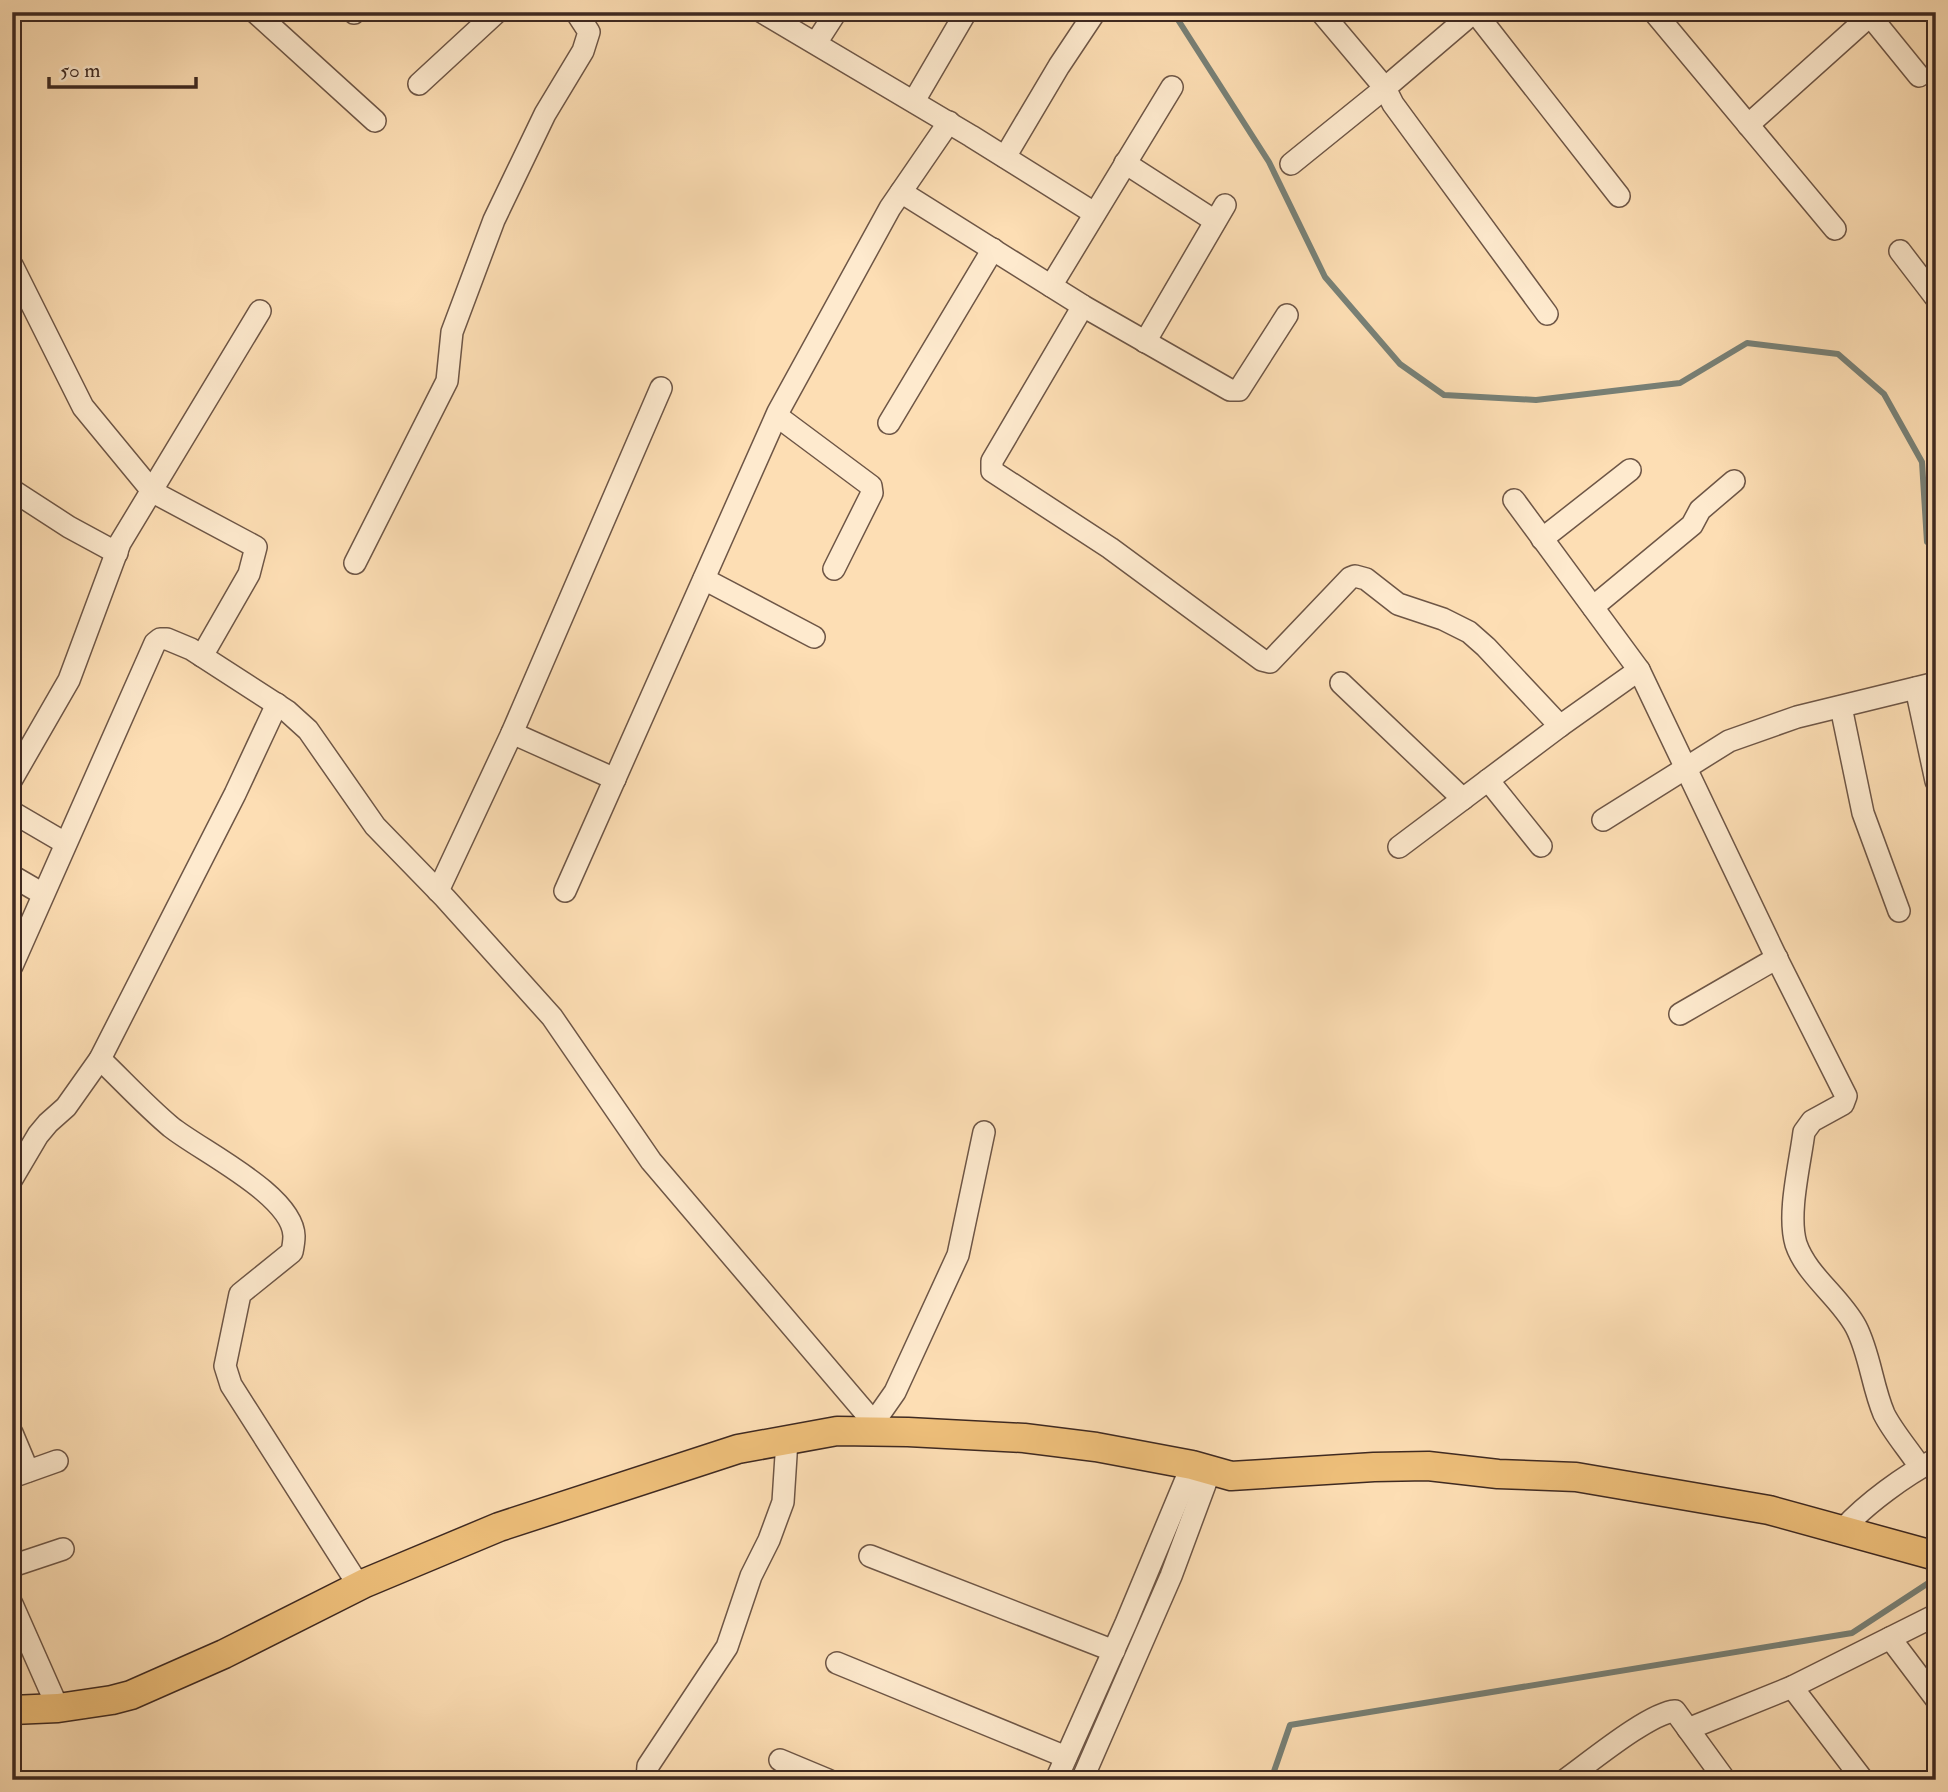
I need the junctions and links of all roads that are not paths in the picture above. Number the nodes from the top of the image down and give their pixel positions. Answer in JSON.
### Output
{"nodes":[{"id":1,"x":254,"y":12,"type":"edge"},
{"id":2,"x":497,"y":12,"type":"edge"},
{"id":3,"x":576,"y":12,"type":"edge"},
{"id":4,"x":762,"y":12,"type":"edge"},
{"id":5,"x":836,"y":12,"type":"edge"},
{"id":6,"x":966,"y":12,"type":"edge"},
{"id":7,"x":1095,"y":12,"type":"edge"},
{"id":8,"x":1321,"y":12,"type":"edge"},
{"id":9,"x":1474,"y":12,"type":"edge"},
{"id":10,"x":1654,"y":12,"type":"edge"},
{"id":11,"x":1871,"y":13,"type":"edge"},
{"id":12,"x":816,"y":43,"type":"junction"},
{"id":13,"x":1919,"y":76,"type":"dead end"},
{"id":14,"x":419,"y":84,"type":"dead end"},
{"id":15,"x":1172,"y":87,"type":"dead end"},
{"id":16,"x":1385,"y":88,"type":"junction"},
{"id":17,"x":914,"y":101,"type":"junction"},
{"id":18,"x":375,"y":121,"type":"dead end"},
{"id":19,"x":949,"y":122,"type":"junction"},
{"id":20,"x":1748,"y":125,"type":"junction"},
{"id":21,"x":1005,"y":157,"type":"junction"},
{"id":22,"x":1125,"y":163,"type":"junction"},
{"id":23,"x":1291,"y":164,"type":"dead end"},
{"id":24,"x":901,"y":192,"type":"junction"},
{"id":25,"x":1619,"y":196,"type":"dead end"},
{"id":26,"x":1094,"y":213,"type":"junction"},
{"id":27,"x":1835,"y":229,"type":"dead end"},
{"id":28,"x":993,"y":249,"type":"junction"},
{"id":29,"x":1900,"y":251,"type":"dead end"},
{"id":30,"x":12,"y":265,"type":"edge"},
{"id":31,"x":1051,"y":286,"type":"junction"},
{"id":32,"x":1936,"y":298,"type":"edge"},
{"id":33,"x":1083,"y":306,"type":"junction"},
{"id":34,"x":260,"y":311,"type":"dead end"},
{"id":35,"x":1547,"y":314,"type":"dead end"},
{"id":36,"x":1287,"y":316,"type":"dead end"},
{"id":37,"x":1145,"y":342,"type":"junction"},
{"id":38,"x":661,"y":388,"type":"dead end"},
{"id":39,"x":777,"y":416,"type":"junction"},
{"id":40,"x":889,"y":423,"type":"dead end"},
{"id":41,"x":1630,"y":470,"type":"dead end"},
{"id":42,"x":1734,"y":481,"type":"dead end"},
{"id":43,"x":12,"y":490,"type":"edge"},
{"id":44,"x":153,"y":492,"type":"junction"},
{"id":45,"x":1514,"y":500,"type":"dead end"},
{"id":46,"x":1542,"y":539,"type":"junction"},
{"id":47,"x":117,"y":553,"type":"junction"},
{"id":48,"x":355,"y":563,"type":"dead end"},
{"id":49,"x":834,"y":569,"type":"dead end"},
{"id":50,"x":704,"y":579,"type":"junction"},
{"id":51,"x":1592,"y":607,"type":"junction"},
{"id":52,"x":814,"y":637,"type":"dead end"},
{"id":53,"x":202,"y":656,"type":"junction"},
{"id":54,"x":1639,"y":670,"type":"junction"},
{"id":55,"x":1341,"y":683,"type":"dead end"},
{"id":56,"x":1926,"y":685,"type":"edge"},
{"id":57,"x":277,"y":704,"type":"junction"},
{"id":58,"x":1842,"y":707,"type":"junction"},
{"id":59,"x":1560,"y":726,"type":"junction"},
{"id":60,"x":512,"y":733,"type":"junction"},
{"id":61,"x":1686,"y":766,"type":"junction"},
{"id":62,"x":12,"y":779,"type":"edge"},
{"id":63,"x":615,"y":779,"type":"junction"},
{"id":64,"x":1488,"y":780,"type":"junction"},
{"id":65,"x":1936,"y":782,"type":"edge"},
{"id":66,"x":1463,"y":799,"type":"junction"},
{"id":67,"x":12,"y":812,"type":"edge"},
{"id":68,"x":1603,"y":820,"type":"dead end"},
{"id":69,"x":65,"y":843,"type":"junction"},
{"id":70,"x":1541,"y":846,"type":"dead end"},
{"id":71,"x":1399,"y":847,"type":"dead end"},
{"id":72,"x":12,"y":876,"type":"edge"},
{"id":73,"x":439,"y":891,"type":"junction"},
{"id":74,"x":565,"y":891,"type":"dead end"},
{"id":75,"x":43,"y":894,"type":"junction"},
{"id":76,"x":1899,"y":911,"type":"dead end"},
{"id":77,"x":1777,"y":958,"type":"junction"},
{"id":78,"x":12,"y":966,"type":"edge"},
{"id":79,"x":1680,"y":1014,"type":"dead end"},
{"id":80,"x":100,"y":1059,"type":"junction"},
{"id":81,"x":984,"y":1132,"type":"dead end"},
{"id":82,"x":12,"y":1179,"type":"edge"},
{"id":83,"x":878,"y":1426,"type":"junction"},
{"id":84,"x":12,"y":1433,"type":"edge"},
{"id":85,"x":787,"y":1440,"type":"junction"},
{"id":86,"x":57,"y":1461,"type":"dead end"},
{"id":87,"x":1928,"y":1463,"type":"edge"},
{"id":88,"x":1201,"y":1468,"type":"junction"},
{"id":89,"x":20,"y":1474,"type":"edge"},
{"id":90,"x":1843,"y":1529,"type":"junction"},
{"id":91,"x":63,"y":1549,"type":"dead end"},
{"id":92,"x":870,"y":1556,"type":"dead end"},
{"id":93,"x":1936,"y":1556,"type":"edge"},
{"id":94,"x":12,"y":1566,"type":"edge"},
{"id":95,"x":359,"y":1586,"type":"junction"},
{"id":96,"x":12,"y":1604,"type":"edge"},
{"id":97,"x":1936,"y":1615,"type":"edge"},
{"id":98,"x":1890,"y":1638,"type":"junction"},
{"id":99,"x":1114,"y":1651,"type":"junction"},
{"id":100,"x":837,"y":1663,"type":"dead end"},
{"id":101,"x":1792,"y":1687,"type":"junction"},
{"id":102,"x":1936,"y":1699,"type":"edge"},
{"id":103,"x":58,"y":1708,"type":"junction"},
{"id":104,"x":12,"y":1710,"type":"edge"},
{"id":105,"x":1688,"y":1729,"type":"junction"},
{"id":106,"x":1066,"y":1757,"type":"junction"},
{"id":107,"x":780,"y":1760,"type":"dead end"},
{"id":108,"x":647,"y":1780,"type":"edge"},
{"id":109,"x":828,"y":1780,"type":"edge"},
{"id":110,"x":1056,"y":1780,"type":"edge"},
{"id":111,"x":1082,"y":1780,"type":"edge"},
{"id":112,"x":1565,"y":1780,"type":"edge"},
{"id":113,"x":1725,"y":1780,"type":"edge"},
{"id":114,"x":1863,"y":1780,"type":"edge"}],
"edges":[{"from":1,"to":18,"type":"street"},
{"from":2,"to":14,"type":"street"},
{"from":3,"to":48,"type":"street"},
{"from":4,"to":12,"type":"street"},
{"from":5,"to":12,"type":"street"},
{"from":6,"to":17,"type":"street"},
{"from":7,"to":21,"type":"street"},
{"from":8,"to":16,"type":"street"},
{"from":9,"to":16,"type":"street"},
{"from":9,"to":25,"type":"street"},
{"from":10,"to":20,"type":"street"},
{"from":11,"to":13,"type":"street"},
{"from":11,"to":20,"type":"street"},
{"from":12,"to":17,"type":"street"},
{"from":15,"to":22,"type":"street"},
{"from":16,"to":23,"type":"street"},
{"from":16,"to":35,"type":"street"},
{"from":17,"to":19,"type":"street"},
{"from":19,"to":21,"type":"street"},
{"from":19,"to":24,"type":"street"},
{"from":20,"to":27,"type":"street"},
{"from":21,"to":26,"type":"street"},
{"from":22,"to":26,"type":"street"},
{"from":22,"to":37,"type":"street"},
{"from":24,"to":28,"type":"street"},
{"from":24,"to":39,"type":"street"},
{"from":26,"to":31,"type":"street"},
{"from":28,"to":31,"type":"street"},
{"from":28,"to":40,"type":"street"},
{"from":29,"to":32,"type":"street"},
{"from":30,"to":44,"type":"street"},
{"from":31,"to":33,"type":"street"},
{"from":33,"to":37,"type":"street"},
{"from":33,"to":59,"type":"street"},
{"from":34,"to":44,"type":"street"},
{"from":36,"to":37,"type":"street"},
{"from":38,"to":60,"type":"street"},
{"from":39,"to":49,"type":"street"},
{"from":39,"to":50,"type":"street"},
{"from":41,"to":46,"type":"street"},
{"from":42,"to":51,"type":"street"},
{"from":43,"to":47,"type":"street"},
{"from":44,"to":47,"type":"street"},
{"from":44,"to":53,"type":"street"},
{"from":45,"to":46,"type":"street"},
{"from":46,"to":51,"type":"street"},
{"from":47,"to":62,"type":"street"},
{"from":50,"to":52,"type":"street"},
{"from":50,"to":63,"type":"street"},
{"from":51,"to":54,"type":"street"},
{"from":53,"to":57,"type":"street"},
{"from":53,"to":69,"type":"street"},
{"from":54,"to":59,"type":"street"},
{"from":54,"to":61,"type":"street"},
{"from":55,"to":66,"type":"street"},
{"from":56,"to":58,"type":"street"},
{"from":56,"to":65,"type":"street"},
{"from":57,"to":73,"type":"street"},
{"from":57,"to":80,"type":"street"},
{"from":58,"to":61,"type":"street"},
{"from":58,"to":76,"type":"street"},
{"from":59,"to":64,"type":"street"},
{"from":60,"to":63,"type":"street"},
{"from":60,"to":73,"type":"street"},
{"from":61,"to":68,"type":"street"},
{"from":61,"to":77,"type":"street"},
{"from":63,"to":74,"type":"street"},
{"from":64,"to":66,"type":"street"},
{"from":64,"to":70,"type":"street"},
{"from":66,"to":71,"type":"street"},
{"from":67,"to":69,"type":"street"},
{"from":69,"to":75,"type":"street"},
{"from":72,"to":75,"type":"street"},
{"from":73,"to":83,"type":"street"},
{"from":75,"to":78,"type":"street"},
{"from":77,"to":79,"type":"street"},
{"from":77,"to":87,"type":"street"},
{"from":80,"to":82,"type":"street"},
{"from":80,"to":95,"type":"street"},
{"from":81,"to":83,"type":"street"},
{"from":83,"to":85,"type":"main road"},
{"from":83,"to":88,"type":"main road"},
{"from":84,"to":89,"type":"street"},
{"from":85,"to":95,"type":"main road"},
{"from":85,"to":108,"type":"street"},
{"from":86,"to":89,"type":"street"},
{"from":87,"to":90,"type":"street"},
{"from":88,"to":90,"type":"main road"},
{"from":88,"to":99,"type":"street"},
{"from":88,"to":111,"type":"street"},
{"from":90,"to":93,"type":"main road"},
{"from":91,"to":94,"type":"street"},
{"from":92,"to":99,"type":"street"},
{"from":95,"to":103,"type":"main road"},
{"from":96,"to":103,"type":"street"},
{"from":97,"to":98,"type":"street"},
{"from":98,"to":101,"type":"street"},
{"from":98,"to":102,"type":"street"},
{"from":99,"to":106,"type":"street"},
{"from":100,"to":106,"type":"street"},
{"from":101,"to":105,"type":"street"},
{"from":101,"to":114,"type":"street"},
{"from":103,"to":104,"type":"main road"},
{"from":105,"to":112,"type":"street"},
{"from":105,"to":113,"type":"street"},
{"from":106,"to":110,"type":"street"},
{"from":107,"to":109,"type":"street"}]}
